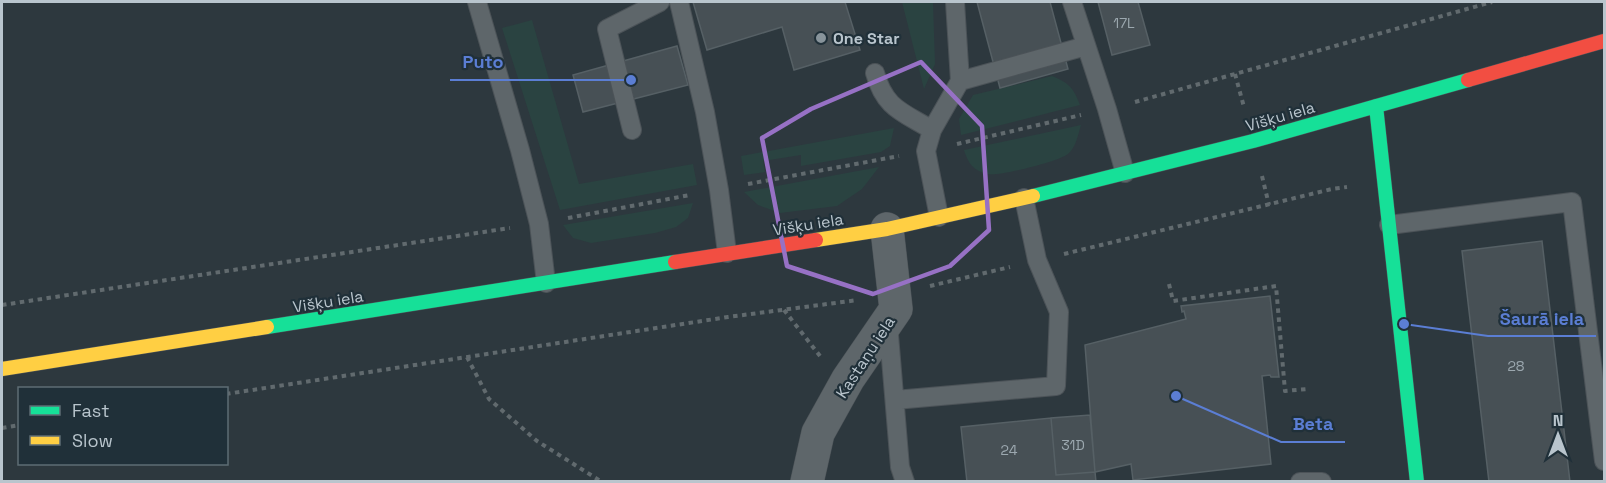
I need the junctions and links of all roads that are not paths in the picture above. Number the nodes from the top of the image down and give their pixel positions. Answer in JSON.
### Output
{"nodes":[{"id":1,"x":477,"y":2,"type":"edge"},
{"id":2,"x":660,"y":2,"type":"edge"},
{"id":3,"x":679,"y":2,"type":"edge"},
{"id":4,"x":955,"y":2,"type":"edge"},
{"id":5,"x":1072,"y":2,"type":"edge"},
{"id":6,"x":1605,"y":41,"type":"edge"},
{"id":7,"x":1086,"y":46,"type":"junction"},
{"id":8,"x":875,"y":73,"type":"dead end"},
{"id":9,"x":960,"y":81,"type":"junction"},
{"id":10,"x":1376,"y":106,"type":"junction"},
{"id":11,"x":632,"y":130,"type":"dead end"},
{"id":12,"x":932,"y":130,"type":"junction"},
{"id":13,"x":1125,"y":173,"type":"junction"},
{"id":14,"x":1024,"y":198,"type":"junction"},
{"id":15,"x":939,"y":217,"type":"junction"},
{"id":16,"x":1389,"y":225,"type":"junction"},
{"id":17,"x":887,"y":229,"type":"junction"},
{"id":18,"x":727,"y":253,"type":"junction"},
{"id":19,"x":546,"y":283,"type":"junction"},
{"id":20,"x":891,"y":308,"type":"junction"},
{"id":21,"x":2,"y":369,"type":"edge"},
{"id":22,"x":895,"y":400,"type":"junction"},
{"id":23,"x":1605,"y":461,"type":"edge"},
{"id":24,"x":903,"y":474,"type":"edge"},
{"id":25,"x":807,"y":482,"type":"edge"},
{"id":26,"x":887,"y":482,"type":"edge"},
{"id":27,"x":1300,"y":482,"type":"edge"},
{"id":28,"x":1322,"y":482,"type":"edge"},
{"id":29,"x":1417,"y":482,"type":"edge"}],
"edges":[{"from":1,"to":19,"type":"lane"},
{"from":2,"to":11,"type":"lane"},
{"from":3,"to":18,"type":"lane"},
{"from":4,"to":9,"type":"lane"},
{"from":5,"to":7,"type":"lane"},
{"from":6,"to":10,"type":"street","name":"Višķu iela"},
{"from":7,"to":9,"type":"lane"},
{"from":7,"to":13,"type":"lane"},
{"from":8,"to":12,"type":"lane"},
{"from":9,"to":12,"type":"lane"},
{"from":10,"to":13,"type":"street","name":"Višķu iela"},
{"from":10,"to":16,"type":"street"},
{"from":12,"to":15,"type":"lane"},
{"from":13,"to":14,"type":"street","name":"Višķu iela"},
{"from":14,"to":15,"type":"street","name":"Višķu iela"},
{"from":14,"to":22,"type":"lane"},
{"from":15,"to":17,"type":"street","name":"Višķu iela"},
{"from":16,"to":23,"type":"lane"},
{"from":16,"to":29,"type":"street"},
{"from":17,"to":18,"type":"street","name":"Višķu iela"},
{"from":17,"to":20,"type":"street","name":"Kastaņu iela"},
{"from":18,"to":19,"type":"street","name":"Višķu iela"},
{"from":19,"to":21,"type":"street","name":"Višķu iela"},
{"from":20,"to":22,"type":"lane"},
{"from":20,"to":25,"type":"street","name":"Kastaņu iela"},
{"from":22,"to":24,"type":"lane"},
{"from":24,"to":26,"type":"lane"},
{"from":27,"to":28,"type":"lane"}]}
